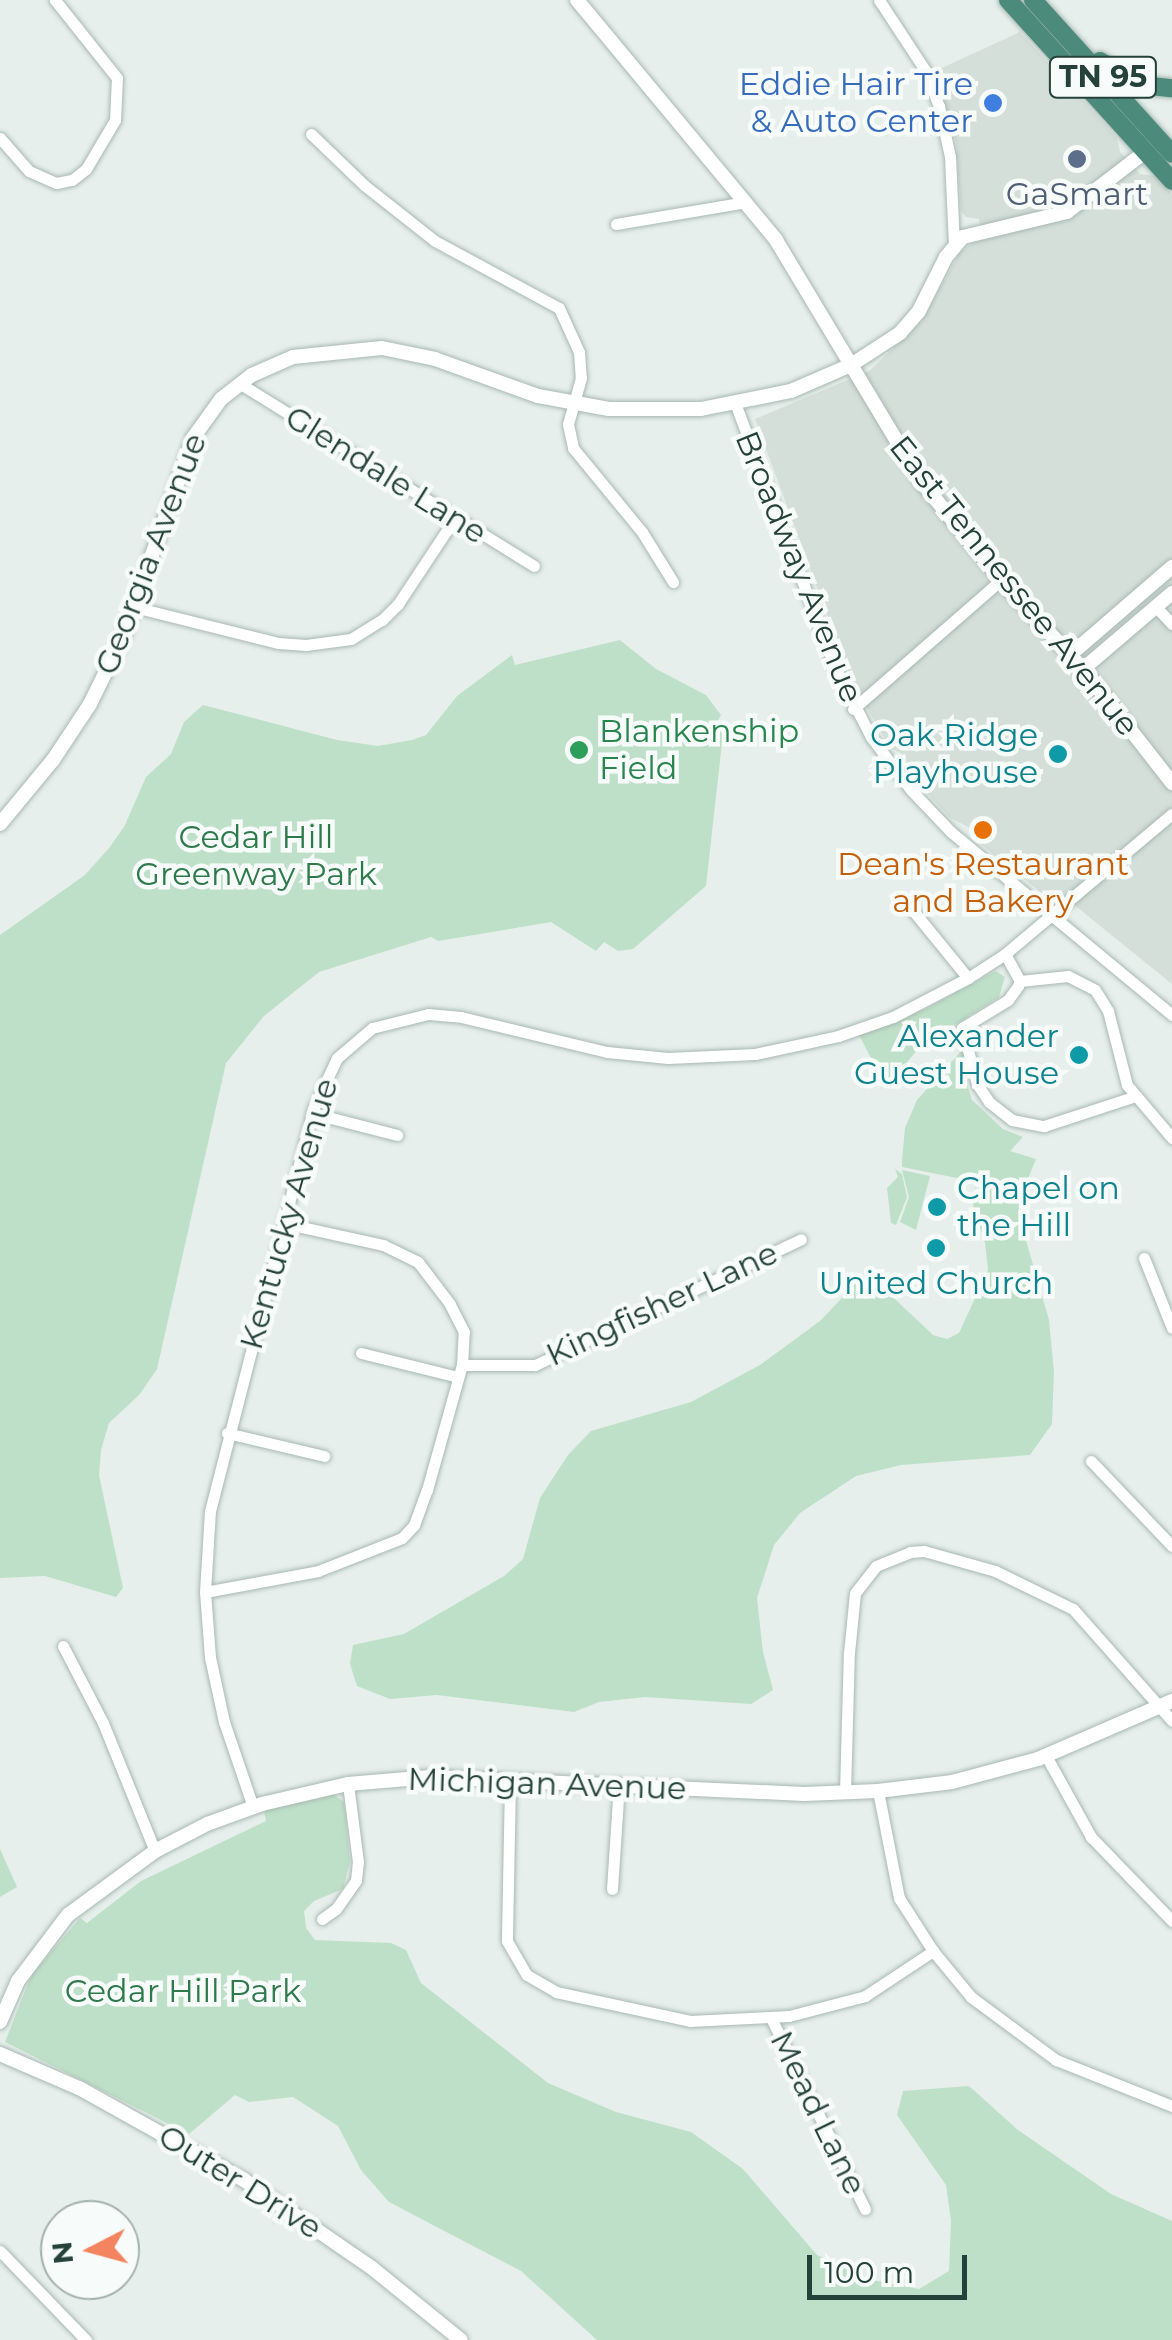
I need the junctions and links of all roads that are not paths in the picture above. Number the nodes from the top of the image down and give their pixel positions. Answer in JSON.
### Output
{"nodes":[{"id":1,"x":55,"y":0,"type":"edge"},
{"id":2,"x":578,"y":0,"type":"edge"},
{"id":3,"x":879,"y":0,"type":"edge"},
{"id":4,"x":1008,"y":0,"type":"edge"},
{"id":5,"x":1035,"y":11,"type":"edge"},
{"id":6,"x":1056,"y":26,"type":"junction"},
{"id":7,"x":1172,"y":88,"type":"edge"},
{"id":8,"x":311,"y":134,"type":"dead end"},
{"id":9,"x":0,"y":138,"type":"edge"},
{"id":10,"x":1162,"y":143,"type":"edge"},
{"id":11,"x":1172,"y":180,"type":"edge"},
{"id":12,"x":746,"y":202,"type":"junction"},
{"id":13,"x":616,"y":224,"type":"dead end"},
{"id":14,"x":954,"y":244,"type":"junction"},
{"id":15,"x":851,"y":365,"type":"junction"},
{"id":16,"x":239,"y":383,"type":"junction"},
{"id":17,"x":734,"y":403,"type":"junction"},
{"id":18,"x":574,"y":405,"type":"junction"},
{"id":19,"x":455,"y":518,"type":"junction"},
{"id":20,"x":534,"y":566,"type":"dead end"},
{"id":21,"x":1172,"y":567,"type":"edge"},
{"id":22,"x":1001,"y":580,"type":"junction"},
{"id":23,"x":673,"y":582,"type":"dead end"},
{"id":24,"x":1143,"y":591,"type":"junction"},
{"id":25,"x":1172,"y":593,"type":"edge"},
{"id":26,"x":1156,"y":606,"type":"junction"},
{"id":27,"x":134,"y":607,"type":"junction"},
{"id":28,"x":1172,"y":624,"type":"edge"},
{"id":29,"x":1098,"y":630,"type":"junction"},
{"id":30,"x":1111,"y":645,"type":"junction"},
{"id":31,"x":1070,"y":655,"type":"junction"},
{"id":32,"x":1083,"y":669,"type":"junction"},
{"id":33,"x":854,"y":708,"type":"junction"},
{"id":34,"x":1172,"y":783,"type":"edge"},
{"id":35,"x":1172,"y":814,"type":"edge"},
{"id":36,"x":0,"y":824,"type":"edge"},
{"id":37,"x":906,"y":902,"type":"dead end"},
{"id":38,"x":1053,"y":914,"type":"junction"},
{"id":39,"x":1004,"y":954,"type":"junction"},
{"id":40,"x":968,"y":978,"type":"junction"},
{"id":41,"x":1020,"y":981,"type":"junction"},
{"id":42,"x":1172,"y":1015,"type":"edge"},
{"id":43,"x":1136,"y":1096,"type":"junction"},
{"id":44,"x":312,"y":1113,"type":"junction"},
{"id":45,"x":397,"y":1134,"type":"dead end"},
{"id":46,"x":1172,"y":1138,"type":"edge"},
{"id":47,"x":283,"y":1223,"type":"junction"},
{"id":48,"x":802,"y":1239,"type":"dead end"},
{"id":49,"x":1144,"y":1258,"type":"dead end"},
{"id":50,"x":1172,"y":1328,"type":"edge"},
{"id":51,"x":360,"y":1353,"type":"dead end"},
{"id":52,"x":460,"y":1371,"type":"junction"},
{"id":53,"x":227,"y":1433,"type":"junction"},
{"id":54,"x":324,"y":1456,"type":"dead end"},
{"id":55,"x":1091,"y":1460,"type":"dead end"},
{"id":56,"x":1172,"y":1546,"type":"edge"},
{"id":57,"x":205,"y":1592,"type":"junction"},
{"id":58,"x":63,"y":1646,"type":"dead end"},
{"id":59,"x":1166,"y":1705,"type":"edge"},
{"id":60,"x":1172,"y":1722,"type":"edge"},
{"id":61,"x":1046,"y":1756,"type":"junction"},
{"id":62,"x":510,"y":1781,"type":"junction"},
{"id":63,"x":348,"y":1784,"type":"junction"},
{"id":64,"x":620,"y":1784,"type":"junction"},
{"id":65,"x":878,"y":1791,"type":"junction"},
{"id":66,"x":845,"y":1792,"type":"junction"},
{"id":67,"x":253,"y":1807,"type":"junction"},
{"id":68,"x":155,"y":1850,"type":"junction"},
{"id":69,"x":612,"y":1889,"type":"dead end"},
{"id":70,"x":322,"y":1919,"type":"dead end"},
{"id":71,"x":1172,"y":1921,"type":"edge"},
{"id":72,"x":932,"y":1951,"type":"junction"},
{"id":73,"x":771,"y":2018,"type":"junction"},
{"id":74,"x":0,"y":2022,"type":"edge"},
{"id":75,"x":0,"y":2054,"type":"edge"},
{"id":76,"x":1172,"y":2106,"type":"edge"},
{"id":77,"x":865,"y":2209,"type":"dead end"},
{"id":78,"x":0,"y":2251,"type":"edge"},
{"id":79,"x":86,"y":2340,"type":"edge"},
{"id":80,"x":461,"y":2340,"type":"edge"}],
"edges":[{"from":1,"to":9,"type":"street"},
{"from":2,"to":12,"type":"street","name":"East Tennessee Avenue"},
{"from":3,"to":14,"type":"street"},
{"from":4,"to":5,"type":"highway","number":"TN 95"},
{"from":5,"to":6,"type":"highway","number":"TN 95"},
{"from":5,"to":10,"type":"highway","number":"TN 95"},
{"from":6,"to":7,"type":"highway"},
{"from":6,"to":10,"type":"highway","number":"TN 95"},
{"from":8,"to":18,"type":"street"},
{"from":10,"to":11,"type":"highway","number":"TN 95"},
{"from":10,"to":14,"type":"street"},
{"from":12,"to":13,"type":"street"},
{"from":12,"to":15,"type":"street","name":"East Tennessee Avenue"},
{"from":14,"to":15,"type":"street","name":"Georgia Avenue"},
{"from":15,"to":17,"type":"street","name":"Georgia Avenue"},
{"from":15,"to":22,"type":"street","name":"East Tennessee Avenue"},
{"from":16,"to":18,"type":"street","name":"Georgia Avenue"},
{"from":16,"to":19,"type":"street","name":"Glendale Lane"},
{"from":16,"to":27,"type":"street","name":"Georgia Avenue"},
{"from":17,"to":18,"type":"street","name":"Georgia Avenue"},
{"from":17,"to":33,"type":"street","name":"Broadway Avenue"},
{"from":18,"to":23,"type":"street"},
{"from":19,"to":20,"type":"street","name":"Glendale Lane"},
{"from":19,"to":27,"type":"street"},
{"from":21,"to":24,"type":"street"},
{"from":22,"to":31,"type":"street","name":"East Tennessee Avenue"},
{"from":22,"to":33,"type":"street"},
{"from":24,"to":26,"type":"street"},
{"from":24,"to":29,"type":"street"},
{"from":25,"to":26,"type":"street"},
{"from":26,"to":28,"type":"street"},
{"from":26,"to":30,"type":"street"},
{"from":27,"to":36,"type":"street","name":"Georgia Avenue"},
{"from":29,"to":30,"type":"street"},
{"from":29,"to":31,"type":"street"},
{"from":30,"to":32,"type":"street"},
{"from":31,"to":32,"type":"street","name":"East Tennessee Avenue"},
{"from":32,"to":34,"type":"street","name":"East Tennessee Avenue"},
{"from":33,"to":38,"type":"street","name":"Broadway Avenue"},
{"from":35,"to":38,"type":"street","name":"Kentucky Avenue"},
{"from":37,"to":40,"type":"street"},
{"from":38,"to":39,"type":"street","name":"Kentucky Avenue"},
{"from":38,"to":42,"type":"street","name":"Broadway Avenue"},
{"from":39,"to":40,"type":"street","name":"Kentucky Avenue"},
{"from":39,"to":41,"type":"street"},
{"from":40,"to":44,"type":"street","name":"Kentucky Avenue"},
{"from":41,"to":43,"type":"street"},
{"from":41,"to":43,"type":"street"},
{"from":43,"to":46,"type":"street"},
{"from":44,"to":45,"type":"street"},
{"from":44,"to":47,"type":"street","name":"Kentucky Avenue"},
{"from":47,"to":52,"type":"street"},
{"from":47,"to":53,"type":"street","name":"Kentucky Avenue"},
{"from":48,"to":52,"type":"street","name":"Kingfisher Lane"},
{"from":49,"to":50,"type":"street"},
{"from":51,"to":52,"type":"street","name":"Kingfisher Lane"},
{"from":52,"to":57,"type":"street"},
{"from":53,"to":54,"type":"street"},
{"from":53,"to":57,"type":"street","name":"Kentucky Avenue"},
{"from":55,"to":56,"type":"street"},
{"from":57,"to":67,"type":"street","name":"Kentucky Avenue"},
{"from":58,"to":68,"type":"street"},
{"from":59,"to":60,"type":"street"},
{"from":59,"to":61,"type":"street","name":"Michigan Avenue"},
{"from":59,"to":66,"type":"street"},
{"from":61,"to":65,"type":"street","name":"Michigan Avenue"},
{"from":61,"to":71,"type":"street"},
{"from":62,"to":63,"type":"street","name":"Michigan Avenue"},
{"from":62,"to":64,"type":"street","name":"Michigan Avenue"},
{"from":62,"to":73,"type":"street"},
{"from":63,"to":67,"type":"street","name":"Michigan Avenue"},
{"from":63,"to":70,"type":"street"},
{"from":64,"to":66,"type":"street","name":"Michigan Avenue"},
{"from":64,"to":69,"type":"street"},
{"from":65,"to":66,"type":"street","name":"Michigan Avenue"},
{"from":65,"to":72,"type":"street"},
{"from":67,"to":68,"type":"street","name":"Michigan Avenue"},
{"from":68,"to":74,"type":"street","name":"Michigan Avenue"},
{"from":72,"to":73,"type":"street"},
{"from":72,"to":76,"type":"street"},
{"from":73,"to":77,"type":"street","name":"Mead Lane"},
{"from":75,"to":80,"type":"street","name":"Outer Drive"},
{"from":78,"to":79,"type":"street"}]}
